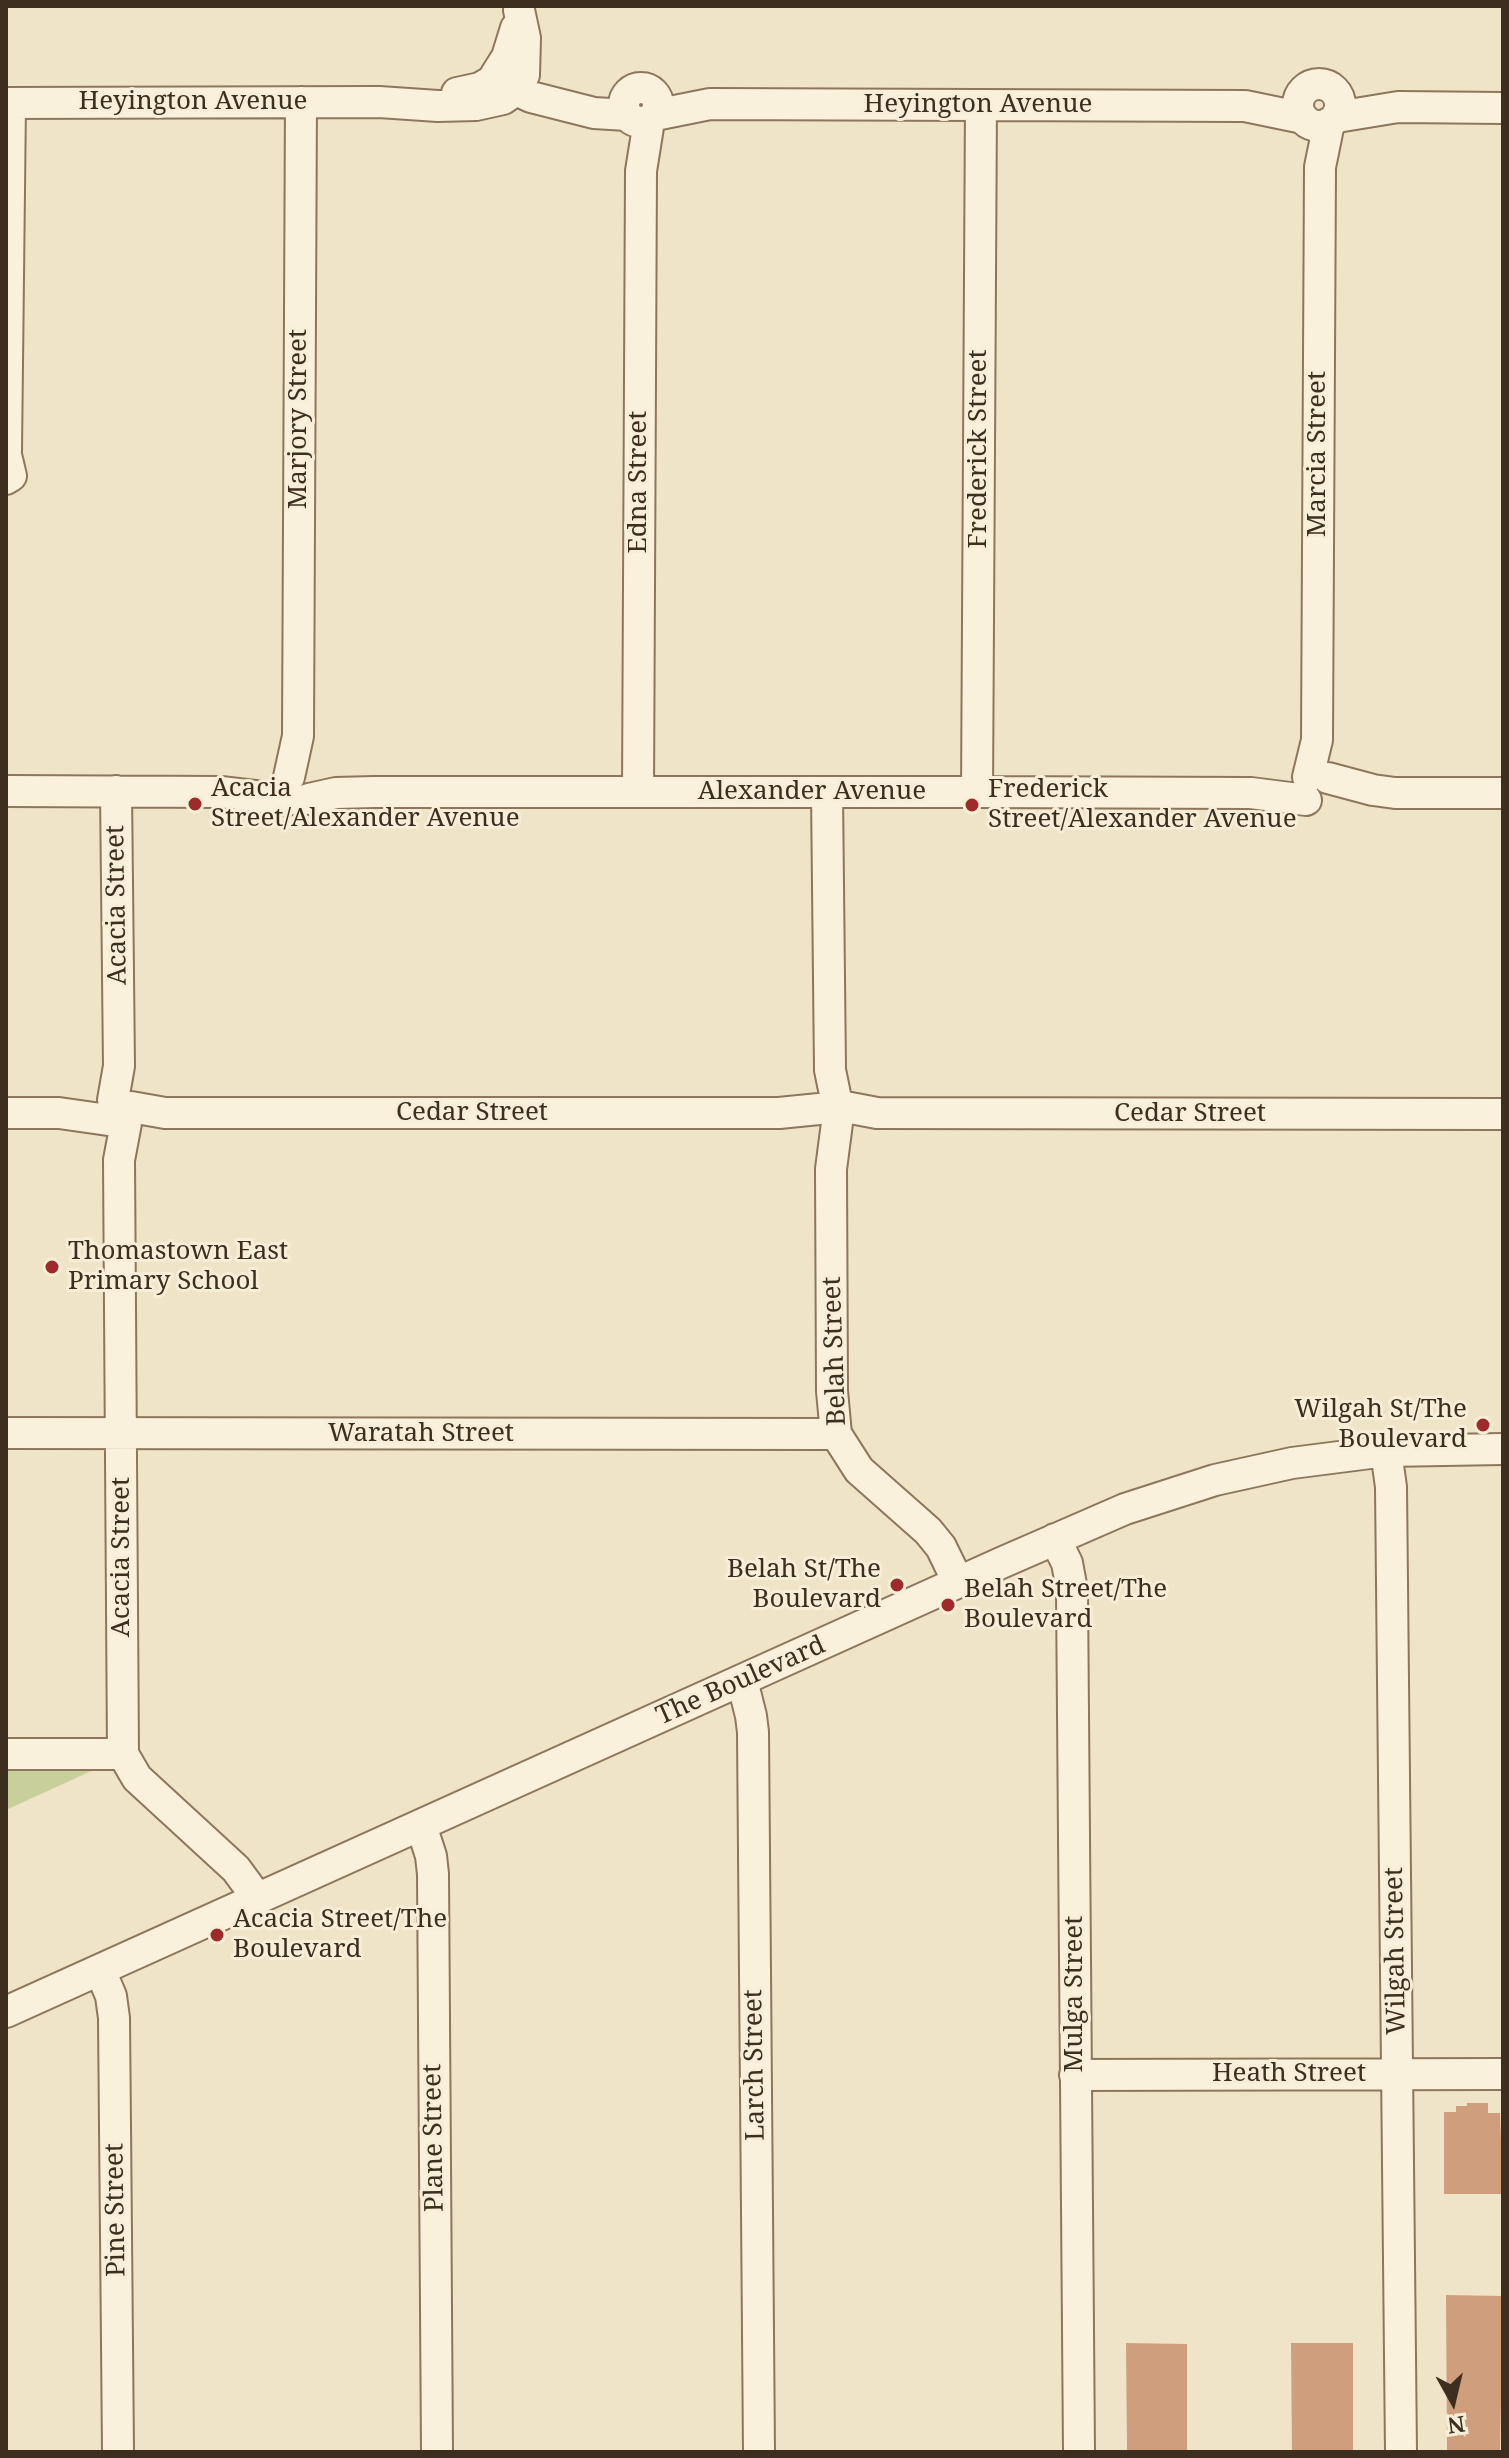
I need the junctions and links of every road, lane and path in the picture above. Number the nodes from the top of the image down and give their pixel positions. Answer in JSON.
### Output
{"nodes":[{"id":1,"x":519,"y":8,"type":"edge"},
{"id":2,"x":513,"y":79,"type":"junction"},
{"id":3,"x":301,"y":102,"type":"junction"},
{"id":4,"x":8,"y":103,"type":"edge"},
{"id":5,"x":981,"y":105,"type":"junction"},
{"id":6,"x":1503,"y":108,"type":"edge"},
{"id":7,"x":641,"y":110,"type":"junction"},
{"id":8,"x":1319,"y":111,"type":"junction"},
{"id":9,"x":6,"y":453,"type":"edge"},
{"id":10,"x":6,"y":479,"type":"edge"},
{"id":11,"x":297,"y":785,"type":"junction"},
{"id":12,"x":1317,"y":785,"type":"junction"},
{"id":13,"x":6,"y":791,"type":"edge"},
{"id":14,"x":116,"y":791,"type":"junction"},
{"id":15,"x":638,"y":792,"type":"junction"},
{"id":16,"x":977,"y":792,"type":"junction"},
{"id":17,"x":827,"y":793,"type":"junction"},
{"id":18,"x":1503,"y":793,"type":"edge"},
{"id":19,"x":6,"y":1113,"type":"edge"},
{"id":20,"x":119,"y":1113,"type":"junction"},
{"id":21,"x":830,"y":1114,"type":"junction"},
{"id":22,"x":1503,"y":1114,"type":"edge"},
{"id":23,"x":6,"y":1433,"type":"edge"},
{"id":24,"x":121,"y":1433,"type":"junction"},
{"id":25,"x":836,"y":1434,"type":"junction"},
{"id":26,"x":1503,"y":1449,"type":"edge"},
{"id":27,"x":1386,"y":1451,"type":"junction"},
{"id":28,"x":1055,"y":1539,"type":"junction"},
{"id":29,"x":958,"y":1582,"type":"junction"},
{"id":30,"x":742,"y":1680,"type":"junction"},
{"id":31,"x":6,"y":1754,"type":"edge"},
{"id":32,"x":123,"y":1754,"type":"junction"},
{"id":33,"x":421,"y":1825,"type":"junction"},
{"id":34,"x":258,"y":1899,"type":"junction"},
{"id":35,"x":100,"y":1970,"type":"junction"},
{"id":36,"x":6,"y":2012,"type":"edge"},
{"id":37,"x":1503,"y":2074,"type":"edge"},
{"id":38,"x":1075,"y":2075,"type":"junction"},
{"id":39,"x":1397,"y":2075,"type":"junction"},
{"id":40,"x":118,"y":2452,"type":"edge"},
{"id":41,"x":437,"y":2452,"type":"edge"},
{"id":42,"x":759,"y":2452,"type":"edge"},
{"id":43,"x":1079,"y":2452,"type":"edge"},
{"id":44,"x":1401,"y":2452,"type":"edge"}],
"edges":[{"from":1,"to":2,"type":"street"},
{"from":2,"to":3,"type":"street","name":"Heyington Avenue"},
{"from":2,"to":7,"type":"street","name":"Heyington Avenue"},
{"from":3,"to":4,"type":"street","name":"Heyington Avenue"},
{"from":3,"to":11,"type":"street","name":"Marjory Street"},
{"from":4,"to":9,"type":"street"},
{"from":5,"to":7,"type":"street","name":"Heyington Avenue"},
{"from":5,"to":8,"type":"street","name":"Heyington Avenue"},
{"from":5,"to":16,"type":"street","name":"Frederick Street"},
{"from":6,"to":8,"type":"street","name":"Heyington Avenue"},
{"from":7,"to":15,"type":"street","name":"Edna Street"},
{"from":8,"to":12,"type":"street","name":"Marcia Street"},
{"from":9,"to":10,"type":"street"},
{"from":11,"to":14,"type":"street","name":"Alexander Avenue"},
{"from":11,"to":15,"type":"street","name":"Alexander Avenue"},
{"from":12,"to":16,"type":"street","name":"Alexander Avenue"},
{"from":12,"to":18,"type":"street","name":"Alexander Avenue"},
{"from":13,"to":14,"type":"street","name":"Alexander Avenue"},
{"from":14,"to":20,"type":"street","name":"Acacia Street"},
{"from":15,"to":17,"type":"street","name":"Alexander Avenue"},
{"from":16,"to":17,"type":"street","name":"Alexander Avenue"},
{"from":17,"to":21,"type":"street","name":"Belah Street"},
{"from":19,"to":20,"type":"street","name":"Cedar Street"},
{"from":20,"to":21,"type":"street","name":"Cedar Street"},
{"from":20,"to":24,"type":"street","name":"Acacia Street"},
{"from":21,"to":22,"type":"street","name":"Cedar Street"},
{"from":21,"to":25,"type":"street","name":"Belah Street"},
{"from":23,"to":24,"type":"street","name":"Waratah Street"},
{"from":24,"to":25,"type":"street","name":"Waratah Street"},
{"from":24,"to":32,"type":"street","name":"Acacia Street"},
{"from":25,"to":29,"type":"street","name":"Belah Street"},
{"from":26,"to":27,"type":"street","name":"The Boulevard"},
{"from":27,"to":28,"type":"street","name":"The Boulevard"},
{"from":27,"to":39,"type":"street","name":"Wilgah Street"},
{"from":28,"to":29,"type":"street","name":"The Boulevard"},
{"from":28,"to":38,"type":"street","name":"Mulga Street"},
{"from":29,"to":30,"type":"street","name":"The Boulevard"},
{"from":30,"to":33,"type":"street","name":"The Boulevard"},
{"from":30,"to":42,"type":"street","name":"Larch Street"},
{"from":31,"to":32,"type":"street"},
{"from":32,"to":34,"type":"street"},
{"from":33,"to":34,"type":"street","name":"The Boulevard"},
{"from":33,"to":41,"type":"street","name":"Plane Street"},
{"from":34,"to":35,"type":"street","name":"The Boulevard"},
{"from":35,"to":36,"type":"street","name":"The Boulevard"},
{"from":35,"to":40,"type":"street","name":"Pine Street"},
{"from":37,"to":39,"type":"street","name":"Heath Street"},
{"from":38,"to":39,"type":"street","name":"Heath Street"},
{"from":38,"to":43,"type":"street","name":"Mulga Street"},
{"from":39,"to":44,"type":"street","name":"Wilgah Street"}]}
